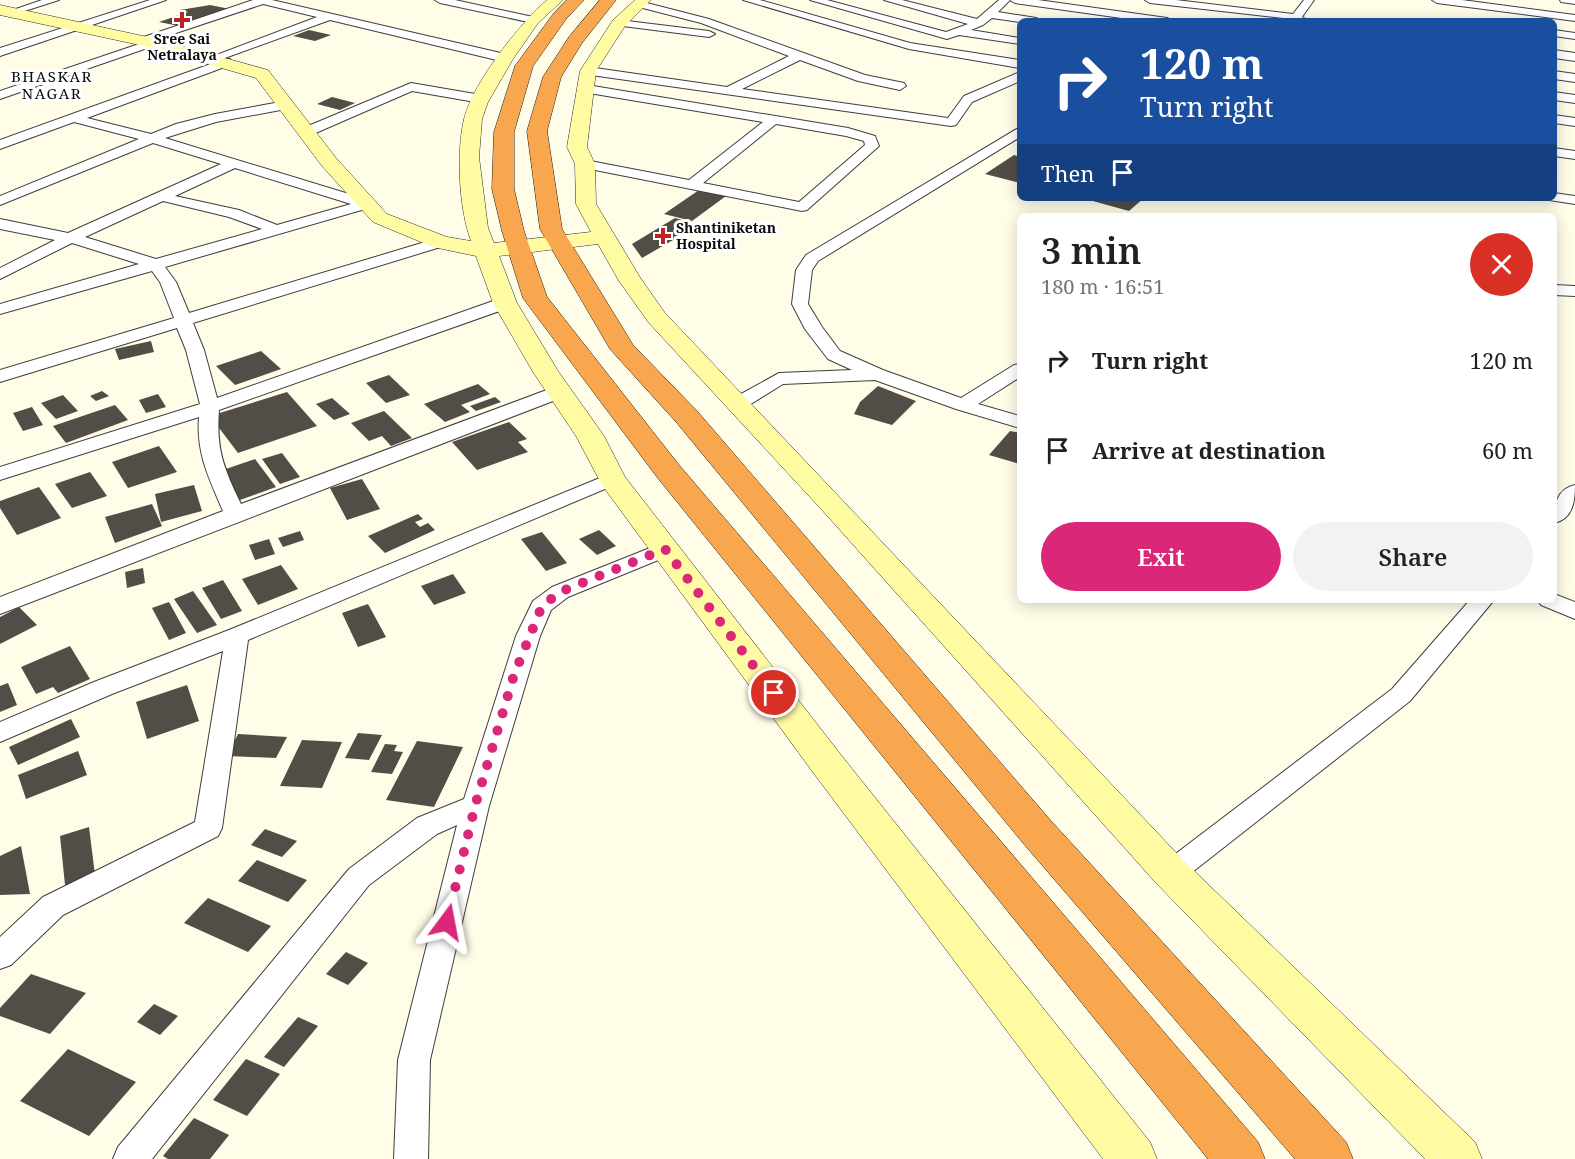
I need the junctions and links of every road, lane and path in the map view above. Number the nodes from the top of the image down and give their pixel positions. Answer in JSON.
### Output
{"nodes":[{"id":1,"x":54,"y":0,"type":"edge"},
{"id":2,"x":161,"y":0,"type":"edge"},
{"id":3,"x":440,"y":0,"type":"edge"},
{"id":4,"x":576,"y":0,"type":"edge"},
{"id":5,"x":748,"y":0,"type":"edge"},
{"id":6,"x":815,"y":0,"type":"edge"},
{"id":7,"x":890,"y":0,"type":"edge"},
{"id":8,"x":1005,"y":0,"type":"edge"},
{"id":9,"x":1015,"y":0,"type":"edge"},
{"id":10,"x":1129,"y":0,"type":"edge"},
{"id":11,"x":1150,"y":0,"type":"edge"},
{"id":12,"x":1293,"y":0,"type":"edge"},
{"id":13,"x":1437,"y":0,"type":"edge"},
{"id":14,"x":1565,"y":0,"type":"edge"},
{"id":15,"x":260,"y":1,"type":"edge"},
{"id":16,"x":1309,"y":1,"type":"edge"},
{"id":17,"x":1575,"y":1,"type":"edge"},
{"id":18,"x":1504,"y":4,"type":"edge"},
{"id":19,"x":627,"y":7,"type":"edge"},
{"id":20,"x":4,"y":8,"type":"edge"},
{"id":21,"x":544,"y":10,"type":"edge"},
{"id":22,"x":990,"y":14,"type":"junction"},
{"id":23,"x":328,"y":17,"type":"junction"},
{"id":24,"x":1017,"y":18,"type":"edge"},
{"id":25,"x":1114,"y":18,"type":"edge"},
{"id":26,"x":1292,"y":18,"type":"edge"},
{"id":27,"x":1300,"y":18,"type":"edge"},
{"id":28,"x":1575,"y":18,"type":"edge"},
{"id":29,"x":979,"y":23,"type":"junction"},
{"id":30,"x":77,"y":27,"type":"junction"},
{"id":31,"x":960,"y":32,"type":"junction"},
{"id":32,"x":1557,"y":33,"type":"edge"},
{"id":33,"x":1575,"y":36,"type":"edge"},
{"id":34,"x":1017,"y":41,"type":"edge"},
{"id":35,"x":147,"y":42,"type":"junction"},
{"id":36,"x":767,"y":42,"type":"junction"},
{"id":37,"x":0,"y":52,"type":"edge"},
{"id":38,"x":1557,"y":54,"type":"edge"},
{"id":39,"x":798,"y":56,"type":"junction"},
{"id":40,"x":1575,"y":57,"type":"edge"},
{"id":41,"x":506,"y":58,"type":"junction"},
{"id":42,"x":219,"y":60,"type":"junction"},
{"id":43,"x":1017,"y":63,"type":"edge"},
{"id":44,"x":1557,"y":75,"type":"edge"},
{"id":45,"x":1017,"y":77,"type":"edge"},
{"id":46,"x":1575,"y":78,"type":"edge"},
{"id":47,"x":588,"y":80,"type":"junction"},
{"id":48,"x":900,"y":86,"type":"dead end"},
{"id":49,"x":728,"y":91,"type":"junction"},
{"id":50,"x":0,"y":95,"type":"edge"},
{"id":51,"x":1557,"y":96,"type":"edge"},
{"id":52,"x":481,"y":99,"type":"junction"},
{"id":53,"x":1575,"y":99,"type":"edge"},
{"id":54,"x":286,"y":105,"type":"junction"},
{"id":55,"x":74,"y":118,"type":"junction"},
{"id":56,"x":1557,"y":119,"type":"edge"},
{"id":57,"x":772,"y":120,"type":"junction"},
{"id":58,"x":1575,"y":122,"type":"edge"},
{"id":59,"x":306,"y":132,"type":"junction"},
{"id":60,"x":1017,"y":133,"type":"edge"},
{"id":61,"x":150,"y":138,"type":"junction"},
{"id":62,"x":0,"y":145,"type":"edge"},
{"id":63,"x":1557,"y":152,"type":"edge"},
{"id":64,"x":1575,"y":155,"type":"edge"},
{"id":65,"x":233,"y":164,"type":"junction"},
{"id":66,"x":585,"y":164,"type":"junction"},
{"id":67,"x":692,"y":185,"type":"junction"},
{"id":68,"x":160,"y":196,"type":"junction"},
{"id":69,"x":1557,"y":197,"type":"edge"},
{"id":70,"x":1575,"y":200,"type":"edge"},
{"id":71,"x":0,"y":201,"type":"edge"},
{"id":72,"x":367,"y":204,"type":"junction"},
{"id":73,"x":0,"y":224,"type":"edge"},
{"id":74,"x":275,"y":230,"type":"junction"},
{"id":75,"x":603,"y":237,"type":"junction"},
{"id":76,"x":70,"y":238,"type":"junction"},
{"id":77,"x":441,"y":242,"type":"junction"},
{"id":78,"x":559,"y":242,"type":"junction"},
{"id":79,"x":502,"y":249,"type":"junction"},
{"id":80,"x":156,"y":265,"type":"junction"},
{"id":81,"x":0,"y":274,"type":"edge"},
{"id":82,"x":1557,"y":290,"type":"edge"},
{"id":83,"x":1575,"y":291,"type":"edge"},
{"id":84,"x":505,"y":303,"type":"junction"},
{"id":85,"x":0,"y":309,"type":"edge"},
{"id":86,"x":183,"y":319,"type":"junction"},
{"id":87,"x":1017,"y":371,"type":"edge"},
{"id":88,"x":877,"y":374,"type":"junction"},
{"id":89,"x":0,"y":376,"type":"edge"},
{"id":90,"x":559,"y":392,"type":"junction"},
{"id":91,"x":739,"y":403,"type":"junction"},
{"id":92,"x":963,"y":405,"type":"junction"},
{"id":93,"x":210,"y":407,"type":"junction"},
{"id":94,"x":1017,"y":421,"type":"edge"},
{"id":95,"x":0,"y":474,"type":"edge"},
{"id":96,"x":612,"y":478,"type":"junction"},
{"id":97,"x":1574,"y":494,"type":"edge"},
{"id":98,"x":235,"y":514,"type":"junction"},
{"id":99,"x":1557,"y":514,"type":"edge"},
{"id":100,"x":665,"y":549,"type":"junction"},
{"id":101,"x":1480,"y":603,"type":"edge"},
{"id":102,"x":1556,"y":603,"type":"edge"},
{"id":103,"x":0,"y":606,"type":"edge"},
{"id":104,"x":1575,"y":611,"type":"edge"},
{"id":105,"x":237,"y":636,"type":"junction"},
{"id":106,"x":0,"y":733,"type":"edge"},
{"id":107,"x":475,"y":806,"type":"junction"},
{"id":108,"x":1171,"y":873,"type":"junction"},
{"id":109,"x":0,"y":956,"type":"edge"},
{"id":110,"x":130,"y":1159,"type":"edge"},
{"id":111,"x":411,"y":1159,"type":"edge"},
{"id":112,"x":1133,"y":1159,"type":"edge"},
{"id":113,"x":1240,"y":1159,"type":"edge"},
{"id":114,"x":1328,"y":1159,"type":"edge"},
{"id":115,"x":1458,"y":1159,"type":"edge"}],
"edges":[{"from":1,"to":20,"type":"street"},
{"from":2,"to":30,"type":"street"},
{"from":3,"to":21,"type":"street"},
{"from":4,"to":79,"type":"highway"},
{"from":5,"to":43,"type":"street"},
{"from":6,"to":31,"type":"street"},
{"from":7,"to":29,"type":"street"},
{"from":8,"to":22,"type":"street"},
{"from":9,"to":25,"type":"street"},
{"from":10,"to":25,"type":"street"},
{"from":11,"to":26,"type":"street"},
{"from":12,"to":16,"type":"street"},
{"from":13,"to":18,"type":"street"},
{"from":14,"to":17,"type":"street"},
{"from":15,"to":23,"type":"street"},
{"from":15,"to":35,"type":"street"},
{"from":16,"to":27,"type":"street"},
{"from":18,"to":28,"type":"street"},
{"from":19,"to":36,"type":"street"},
{"from":19,"to":36,"type":"street"},
{"from":19,"to":47,"type":"street"},
{"from":19,"to":78,"type":"highway"},
{"from":20,"to":30,"type":"street"},
{"from":21,"to":41,"type":"street"},
{"from":22,"to":24,"type":"street"},
{"from":22,"to":29,"type":"street"},
{"from":23,"to":41,"type":"street"},
{"from":23,"to":42,"type":"street"},
{"from":29,"to":31,"type":"street"},
{"from":30,"to":35,"type":"street"},
{"from":30,"to":37,"type":"street"},
{"from":31,"to":34,"type":"street"},
{"from":32,"to":33,"type":"street"},
{"from":35,"to":42,"type":"street"},
{"from":35,"to":50,"type":"street"},
{"from":36,"to":39,"type":"street"},
{"from":38,"to":40,"type":"street"},
{"from":39,"to":48,"type":"street"},
{"from":39,"to":49,"type":"street"},
{"from":41,"to":52,"type":"street"},
{"from":42,"to":54,"type":"street"},
{"from":42,"to":55,"type":"street"},
{"from":44,"to":46,"type":"street"},
{"from":45,"to":49,"type":"street"},
{"from":47,"to":49,"type":"street"},
{"from":47,"to":57,"type":"street"},
{"from":47,"to":66,"type":"street"},
{"from":51,"to":53,"type":"street"},
{"from":52,"to":59,"type":"street"},
{"from":52,"to":79,"type":"street"},
{"from":54,"to":59,"type":"street"},
{"from":54,"to":61,"type":"street"},
{"from":55,"to":61,"type":"street"},
{"from":55,"to":62,"type":"street"},
{"from":56,"to":58,"type":"street"},
{"from":57,"to":67,"type":"street"},
{"from":57,"to":67,"type":"street"},
{"from":59,"to":72,"type":"street"},
{"from":60,"to":88,"type":"street"},
{"from":61,"to":65,"type":"street"},
{"from":61,"to":71,"type":"street"},
{"from":63,"to":64,"type":"street"},
{"from":65,"to":68,"type":"street"},
{"from":65,"to":72,"type":"street"},
{"from":66,"to":67,"type":"street"},
{"from":66,"to":75,"type":"street"},
{"from":68,"to":74,"type":"street"},
{"from":68,"to":76,"type":"street"},
{"from":69,"to":70,"type":"street"},
{"from":72,"to":74,"type":"street"},
{"from":72,"to":77,"type":"street"},
{"from":73,"to":76,"type":"street"},
{"from":74,"to":80,"type":"street"},
{"from":75,"to":78,"type":"street"},
{"from":75,"to":91,"type":"street"},
{"from":76,"to":80,"type":"street"},
{"from":76,"to":81,"type":"street"},
{"from":77,"to":79,"type":"street"},
{"from":77,"to":86,"type":"street"},
{"from":78,"to":79,"type":"street"},
{"from":78,"to":114,"type":"highway"},
{"from":79,"to":84,"type":"street"},
{"from":79,"to":113,"type":"highway"},
{"from":80,"to":85,"type":"street"},
{"from":80,"to":86,"type":"street"},
{"from":82,"to":83,"type":"street"},
{"from":84,"to":90,"type":"street"},
{"from":84,"to":93,"type":"street"},
{"from":86,"to":89,"type":"street"},
{"from":86,"to":93,"type":"street"},
{"from":87,"to":92,"type":"street"},
{"from":88,"to":91,"type":"street"},
{"from":88,"to":92,"type":"street"},
{"from":90,"to":96,"type":"street"},
{"from":90,"to":98,"type":"street"},
{"from":91,"to":108,"type":"street"},
{"from":92,"to":94,"type":"street"},
{"from":93,"to":95,"type":"street"},
{"from":93,"to":98,"type":"street"},
{"from":96,"to":100,"type":"street"},
{"from":96,"to":105,"type":"street"},
{"from":97,"to":99,"type":"street"},
{"from":98,"to":103,"type":"street"},
{"from":100,"to":107,"type":"street"},
{"from":100,"to":112,"type":"street"},
{"from":101,"to":108,"type":"street"},
{"from":102,"to":104,"type":"street"},
{"from":105,"to":106,"type":"street"},
{"from":105,"to":109,"type":"street"},
{"from":107,"to":110,"type":"street"},
{"from":107,"to":111,"type":"street"},
{"from":108,"to":115,"type":"street"}]}
